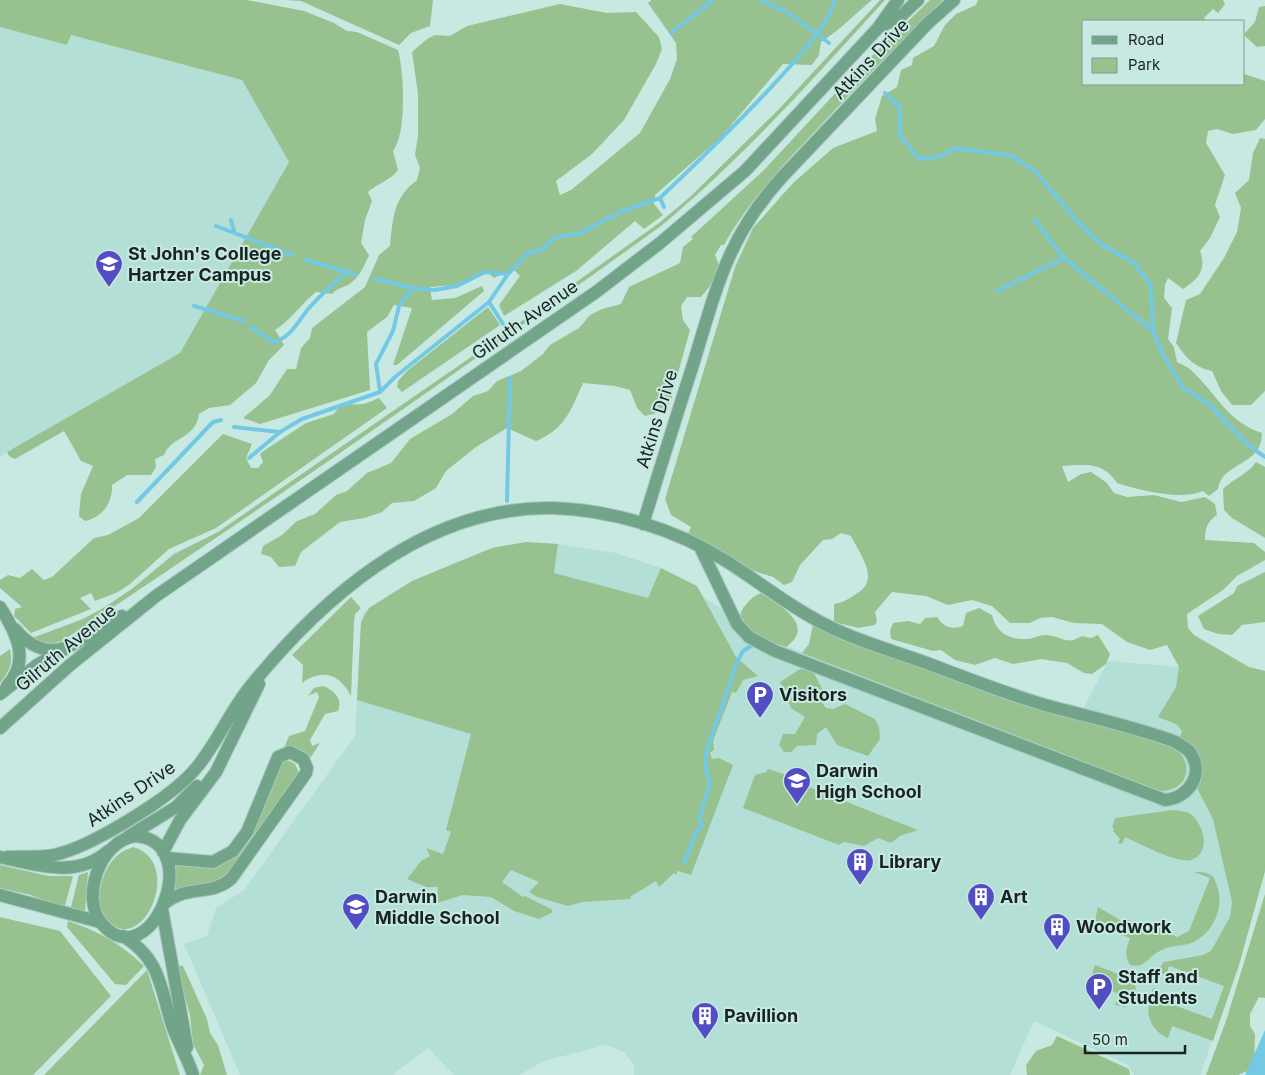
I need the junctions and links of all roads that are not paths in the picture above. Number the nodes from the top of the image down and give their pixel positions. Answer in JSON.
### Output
{"nodes":[{"id":1,"x":898,"y":0,"type":"edge"},
{"id":2,"x":918,"y":0,"type":"edge"},
{"id":3,"x":954,"y":0,"type":"edge"},
{"id":4,"x":878,"y":28,"type":"junction"},
{"id":5,"x":643,"y":524,"type":"junction"},
{"id":6,"x":701,"y":548,"type":"junction"},
{"id":7,"x":156,"y":596,"type":"junction"},
{"id":8,"x":3,"y":612,"type":"edge"},
{"id":9,"x":66,"y":648,"type":"junction"},
{"id":10,"x":276,"y":657,"type":"junction"},
{"id":11,"x":260,"y":675,"type":"junction"},
{"id":12,"x":0,"y":694,"type":"edge"},
{"id":13,"x":0,"y":728,"type":"edge"},
{"id":14,"x":125,"y":839,"type":"junction"},
{"id":15,"x":108,"y":851,"type":"junction"},
{"id":16,"x":165,"y":855,"type":"junction"},
{"id":17,"x":1,"y":857,"type":"edge"},
{"id":18,"x":0,"y":895,"type":"edge"},
{"id":19,"x":0,"y":900,"type":"edge"},
{"id":20,"x":26,"y":903,"type":"junction"},
{"id":21,"x":162,"y":907,"type":"junction"},
{"id":22,"x":100,"y":922,"type":"junction"},
{"id":23,"x":124,"y":936,"type":"junction"},
{"id":24,"x":191,"y":1070,"type":"edge"}],
"edges":[{"from":1,"to":4,"type":"street","name":"Gilruth Avenue"},
{"from":2,"to":4,"type":"street","name":"Gilruth Avenue"},
{"from":3,"to":5,"type":"street","name":"Atkins Drive"},
{"from":4,"to":7,"type":"street","name":"Gilruth Avenue"},
{"from":5,"to":6,"type":"street"},
{"from":5,"to":10,"type":"street","name":"Atkins Drive"},
{"from":6,"to":6,"type":"street"},
{"from":7,"to":9,"type":"street","name":"Gilruth Avenue"},
{"from":7,"to":13,"type":"street","name":"Gilruth Avenue"},
{"from":8,"to":9,"type":"street"},
{"from":8,"to":12,"type":"street"},
{"from":9,"to":12,"type":"street","name":"Gilruth Avenue"},
{"from":10,"to":11,"type":"street","name":"Atkins Drive"},
{"from":10,"to":16,"type":"street","name":"Atkins Drive"},
{"from":11,"to":14,"type":"street","name":"Atkins Drive"},
{"from":11,"to":17,"type":"street","name":"Atkins Drive"},
{"from":14,"to":15,"type":"street"},
{"from":14,"to":16,"type":"street"},
{"from":15,"to":17,"type":"street"},
{"from":15,"to":22,"type":"street"},
{"from":16,"to":21,"type":"street"},
{"from":16,"to":21,"type":"street"},
{"from":18,"to":20,"type":"street"},
{"from":19,"to":20,"type":"street"},
{"from":20,"to":22,"type":"street"},
{"from":21,"to":23,"type":"street"},
{"from":21,"to":24,"type":"street"},
{"from":22,"to":23,"type":"street"},
{"from":23,"to":24,"type":"street"}]}
